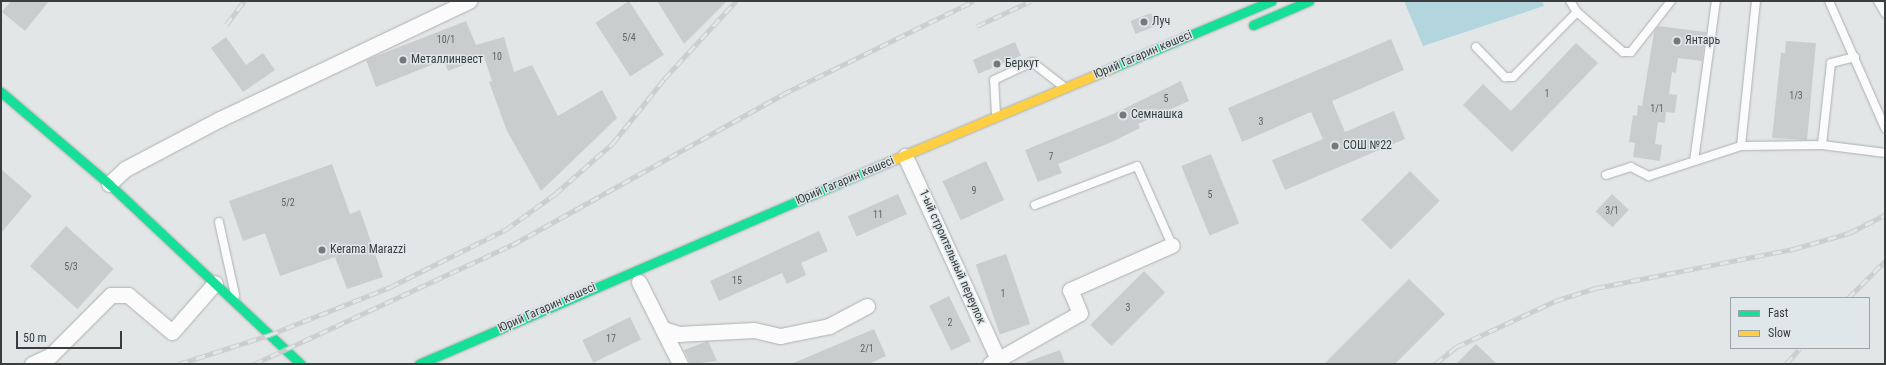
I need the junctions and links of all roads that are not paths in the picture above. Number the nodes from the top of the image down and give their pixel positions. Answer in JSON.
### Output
{"nodes":[{"id":1,"x":469,"y":1,"type":"edge"},
{"id":2,"x":1272,"y":1,"type":"edge"},
{"id":3,"x":1309,"y":1,"type":"edge"},
{"id":4,"x":1570,"y":1,"type":"edge"},
{"id":5,"x":1671,"y":1,"type":"edge"},
{"id":6,"x":1716,"y":1,"type":"edge"},
{"id":7,"x":1756,"y":1,"type":"edge"},
{"id":8,"x":1829,"y":1,"type":"edge"},
{"id":9,"x":1878,"y":1,"type":"edge"},
{"id":10,"x":1577,"y":12,"type":"junction"},
{"id":11,"x":1885,"y":13,"type":"edge"},
{"id":12,"x":1242,"y":30,"type":"dead end"},
{"id":13,"x":1476,"y":48,"type":"dead end"},
{"id":14,"x":1855,"y":57,"type":"junction"},
{"id":15,"x":1066,"y":88,"type":"junction"},
{"id":16,"x":1,"y":92,"type":"edge"},
{"id":17,"x":996,"y":117,"type":"junction"},
{"id":18,"x":1885,"y":128,"type":"edge"},
{"id":19,"x":1822,"y":145,"type":"junction"},
{"id":20,"x":1742,"y":146,"type":"junction"},
{"id":21,"x":1885,"y":153,"type":"edge"},
{"id":22,"x":906,"y":156,"type":"junction"},
{"id":23,"x":1694,"y":161,"type":"junction"},
{"id":24,"x":1606,"y":174,"type":"dead end"},
{"id":25,"x":109,"y":184,"type":"junction"},
{"id":26,"x":1034,"y":205,"type":"dead end"},
{"id":27,"x":219,"y":222,"type":"dead end"},
{"id":28,"x":1172,"y":244,"type":"joint"},
{"id":29,"x":639,"y":282,"type":"dead end"},
{"id":30,"x":215,"y":283,"type":"junction"},
{"id":31,"x":237,"y":303,"type":"junction"},
{"id":32,"x":867,"y":306,"type":"dead end"},
{"id":33,"x":663,"y":329,"type":"junction"},
{"id":34,"x":994,"y":361,"type":"edge"},
{"id":35,"x":32,"y":364,"type":"edge"},
{"id":36,"x":301,"y":364,"type":"edge"},
{"id":37,"x":419,"y":364,"type":"edge"},
{"id":38,"x":680,"y":364,"type":"edge"}],
"edges":[{"from":1,"to":25,"type":"street"},
{"from":2,"to":15,"type":"main road","name":"Юрий Гагарин көшесі"},
{"from":3,"to":12,"type":"main road"},
{"from":4,"to":10,"type":"lane"},
{"from":5,"to":10,"type":"lane"},
{"from":6,"to":23,"type":"lane"},
{"from":7,"to":20,"type":"lane"},
{"from":8,"to":14,"type":"lane"},
{"from":9,"to":11,"type":"lane"},
{"from":10,"to":13,"type":"lane"},
{"from":14,"to":18,"type":"lane"},
{"from":14,"to":19,"type":"lane"},
{"from":15,"to":17,"type":"main road","name":"Юрий Гагарин көшесі"},
{"from":15,"to":17,"type":"lane"},
{"from":16,"to":25,"type":"main road"},
{"from":17,"to":22,"type":"main road","name":"Юрий Гагарин көшесі"},
{"from":19,"to":20,"type":"lane"},
{"from":19,"to":21,"type":"lane"},
{"from":20,"to":23,"type":"lane"},
{"from":22,"to":34,"type":"street","name":"1-ый строительный переулок"},
{"from":22,"to":37,"type":"main road","name":"Юрий Гагарин көшесі"},
{"from":23,"to":24,"type":"lane"},
{"from":25,"to":30,"type":"main road"},
{"from":26,"to":28,"type":"lane"},
{"from":27,"to":31,"type":"lane"},
{"from":28,"to":34,"type":"street","name":"1-ый строительный переулок"},
{"from":29,"to":33,"type":"street"},
{"from":30,"to":31,"type":"main road"},
{"from":30,"to":35,"type":"street"},
{"from":31,"to":36,"type":"main road"},
{"from":32,"to":33,"type":"street"},
{"from":33,"to":38,"type":"street"}]}
